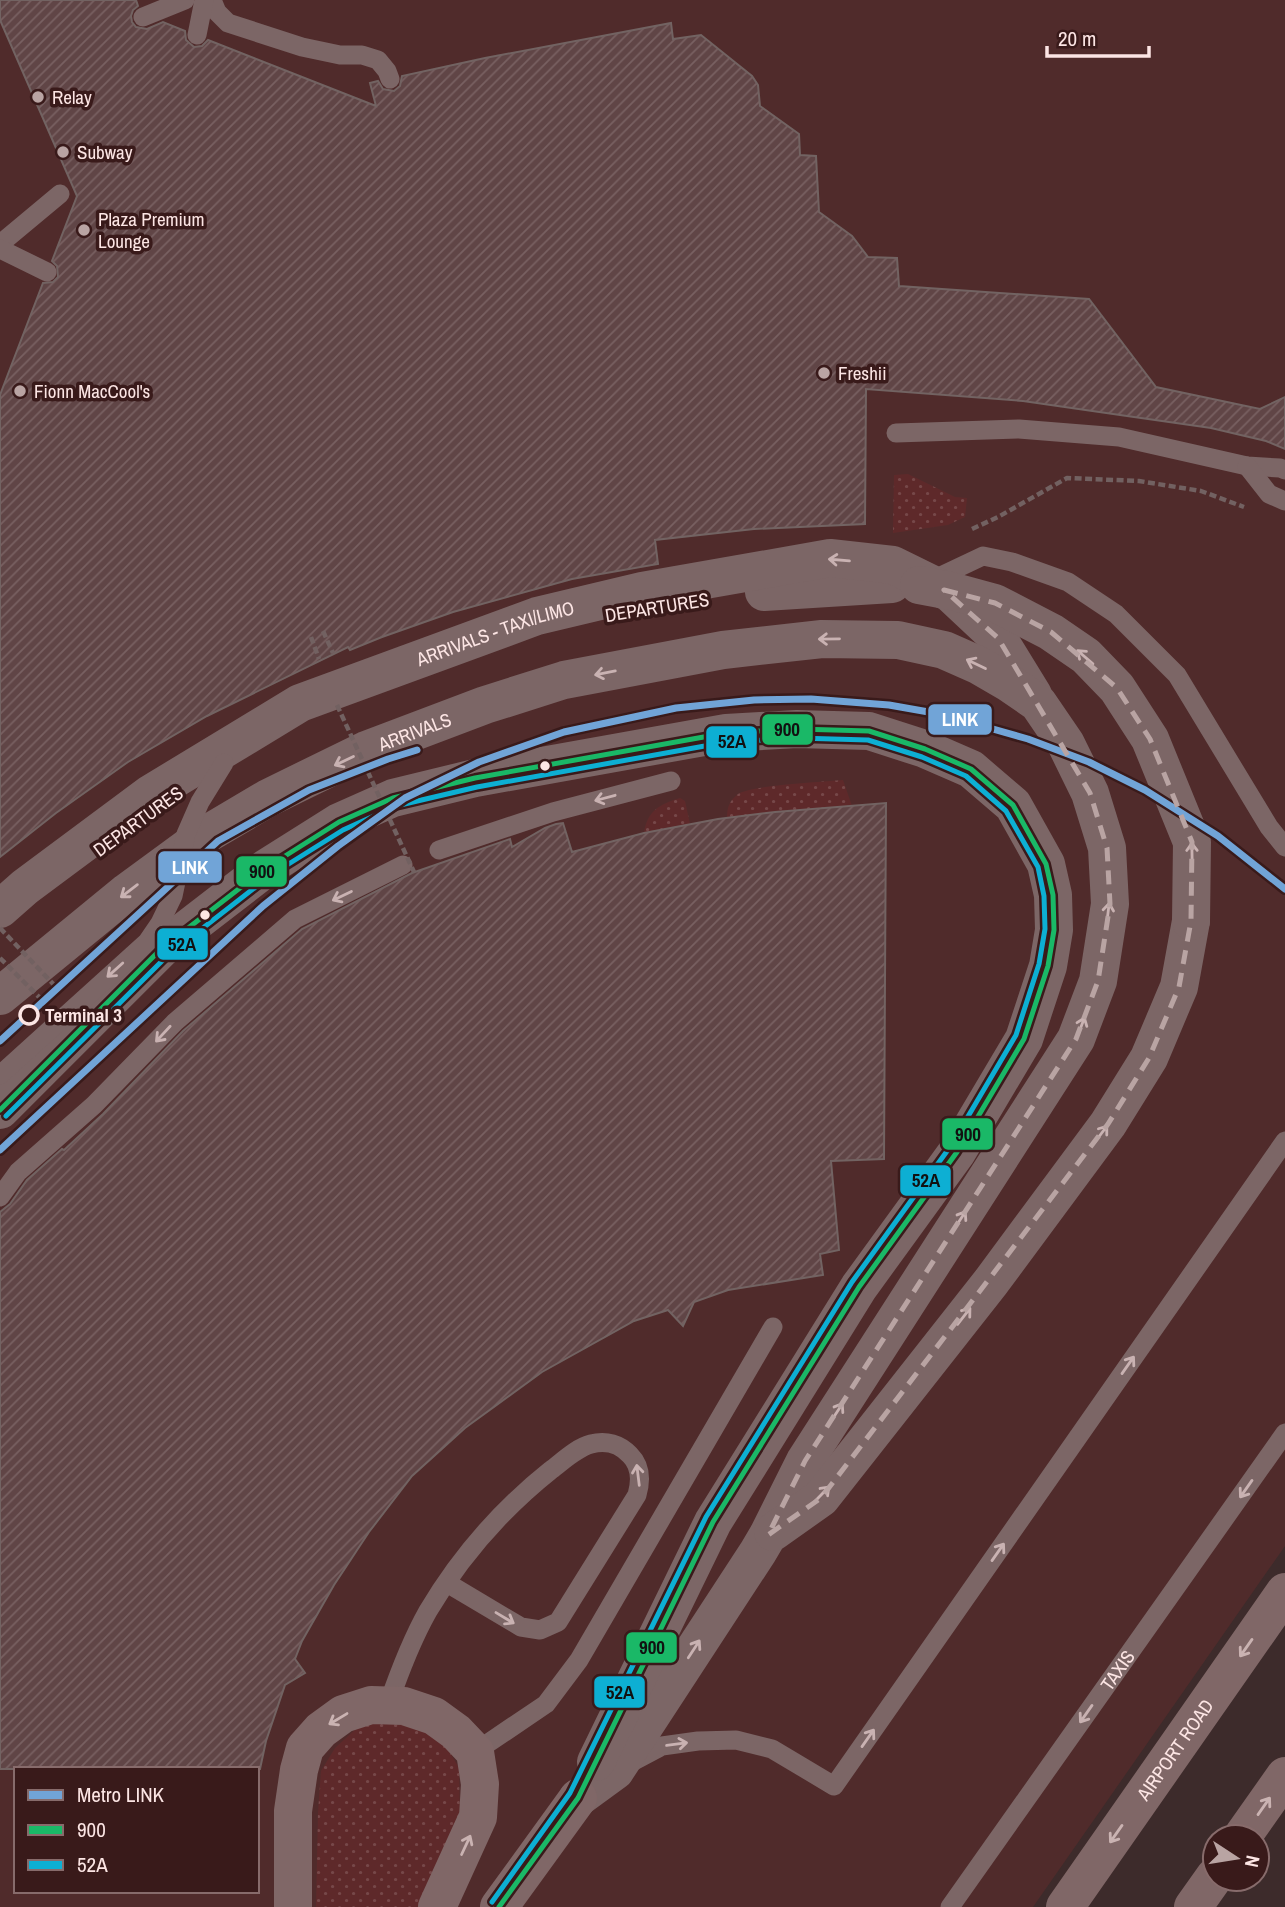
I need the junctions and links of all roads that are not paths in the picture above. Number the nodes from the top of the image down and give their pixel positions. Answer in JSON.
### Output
{"nodes":[{"id":1,"x":185,"y":0,"type":"edge"},
{"id":2,"x":204,"y":0,"type":"edge"},
{"id":3,"x":212,"y":0,"type":"edge"},
{"id":4,"x":142,"y":17,"type":"dead end"},
{"id":5,"x":197,"y":35,"type":"dead end"},
{"id":6,"x":390,"y":79,"type":"dead end"},
{"id":7,"x":60,"y":194,"type":"dead end"},
{"id":8,"x":0,"y":246,"type":"edge"},
{"id":9,"x":47,"y":272,"type":"dead end"},
{"id":10,"x":895,"y":433,"type":"dead end"},
{"id":11,"x":1247,"y":466,"type":"junction"},
{"id":12,"x":1285,"y":470,"type":"edge"},
{"id":13,"x":1285,"y":501,"type":"edge"},
{"id":14,"x":928,"y":582,"type":"junction"},
{"id":15,"x":1038,"y":703,"type":"junction"},
{"id":16,"x":224,"y":763,"type":"junction"},
{"id":17,"x":671,"y":781,"type":"dead end"},
{"id":18,"x":1285,"y":847,"type":"edge"},
{"id":19,"x":439,"y":850,"type":"dead end"},
{"id":20,"x":409,"y":869,"type":"road end"},
{"id":21,"x":0,"y":909,"type":"edge"},
{"id":22,"x":0,"y":929,"type":"edge"},
{"id":23,"x":0,"y":996,"type":"edge"},
{"id":24,"x":0,"y":1076,"type":"edge"},
{"id":25,"x":0,"y":1110,"type":"edge"},
{"id":26,"x":1285,"y":1141,"type":"edge"},
{"id":27,"x":0,"y":1197,"type":"edge"},
{"id":28,"x":772,"y":1327,"type":"dead end"},
{"id":29,"x":1285,"y":1433,"type":"edge"},
{"id":30,"x":768,"y":1535,"type":"junction"},
{"id":31,"x":447,"y":1583,"type":"junction"},
{"id":32,"x":1285,"y":1592,"type":"edge"},
{"id":33,"x":388,"y":1705,"type":"junction"},
{"id":34,"x":475,"y":1752,"type":"junction"},
{"id":35,"x":615,"y":1771,"type":"junction"},
{"id":36,"x":1285,"y":1776,"type":"edge"},
{"id":37,"x":578,"y":1798,"type":"junction"},
{"id":38,"x":1252,"y":1823,"type":"edge"},
{"id":39,"x":293,"y":1907,"type":"edge"},
{"id":40,"x":437,"y":1907,"type":"edge"},
{"id":41,"x":499,"y":1907,"type":"edge"},
{"id":42,"x":950,"y":1907,"type":"edge"},
{"id":43,"x":1065,"y":1907,"type":"edge"}],
"edges":[{"from":1,"to":4,"type":"lane"},
{"from":2,"to":5,"type":"lane"},
{"from":3,"to":6,"type":"lane"},
{"from":7,"to":8,"type":"lane"},
{"from":8,"to":9,"type":"lane"},
{"from":10,"to":11,"type":"lane"},
{"from":11,"to":12,"type":"lane"},
{"from":11,"to":13,"type":"lane"},
{"from":14,"to":15,"type":"street","name":"ARRIVALS - TAXI/LIMO"},
{"from":14,"to":18,"type":"lane"},
{"from":14,"to":21,"type":"street","name":"ARRIVALS - TAXI/LIMO","one_way":true},
{"from":15,"to":23,"type":"street","name":"ARRIVALS","one_way":true},
{"from":30,"to":15,"type":"street","name":"ARRIVALS - TAXI/LIMO","one_way":true},
{"from":16,"to":22,"type":"street","name":"DEPARTURES"},
{"from":16,"to":24,"type":"lane","one_way":true,"bridge":true},
{"from":30,"to":16,"type":"street","name":"DEPARTURES","one_way":true,"bridge":true},
{"from":17,"to":19,"type":"lane","one_way":true},
{"from":20,"to":27,"type":"lane","one_way":true},
{"from":25,"to":37,"type":"street"},
{"from":35,"to":26,"type":"lane","one_way":true},
{"from":28,"to":34,"type":"lane"},
{"from":29,"to":42,"type":"lane","name":"TAXIS","one_way":true},
{"from":35,"to":30,"type":"street","name":"ARRIVALS - TAXI/LIMO","one_way":true},
{"from":31,"to":31,"type":"lane","one_way":true},
{"from":31,"to":33,"type":"lane"},
{"from":32,"to":43,"type":"street","name":"AIRPORT ROAD","one_way":true},
{"from":33,"to":34,"type":"street"},
{"from":33,"to":39,"type":"street","one_way":true},
{"from":40,"to":34,"type":"street","one_way":true},
{"from":35,"to":37,"type":"street"},
{"from":38,"to":36,"type":"street","one_way":true},
{"from":37,"to":41,"type":"street"}]}
